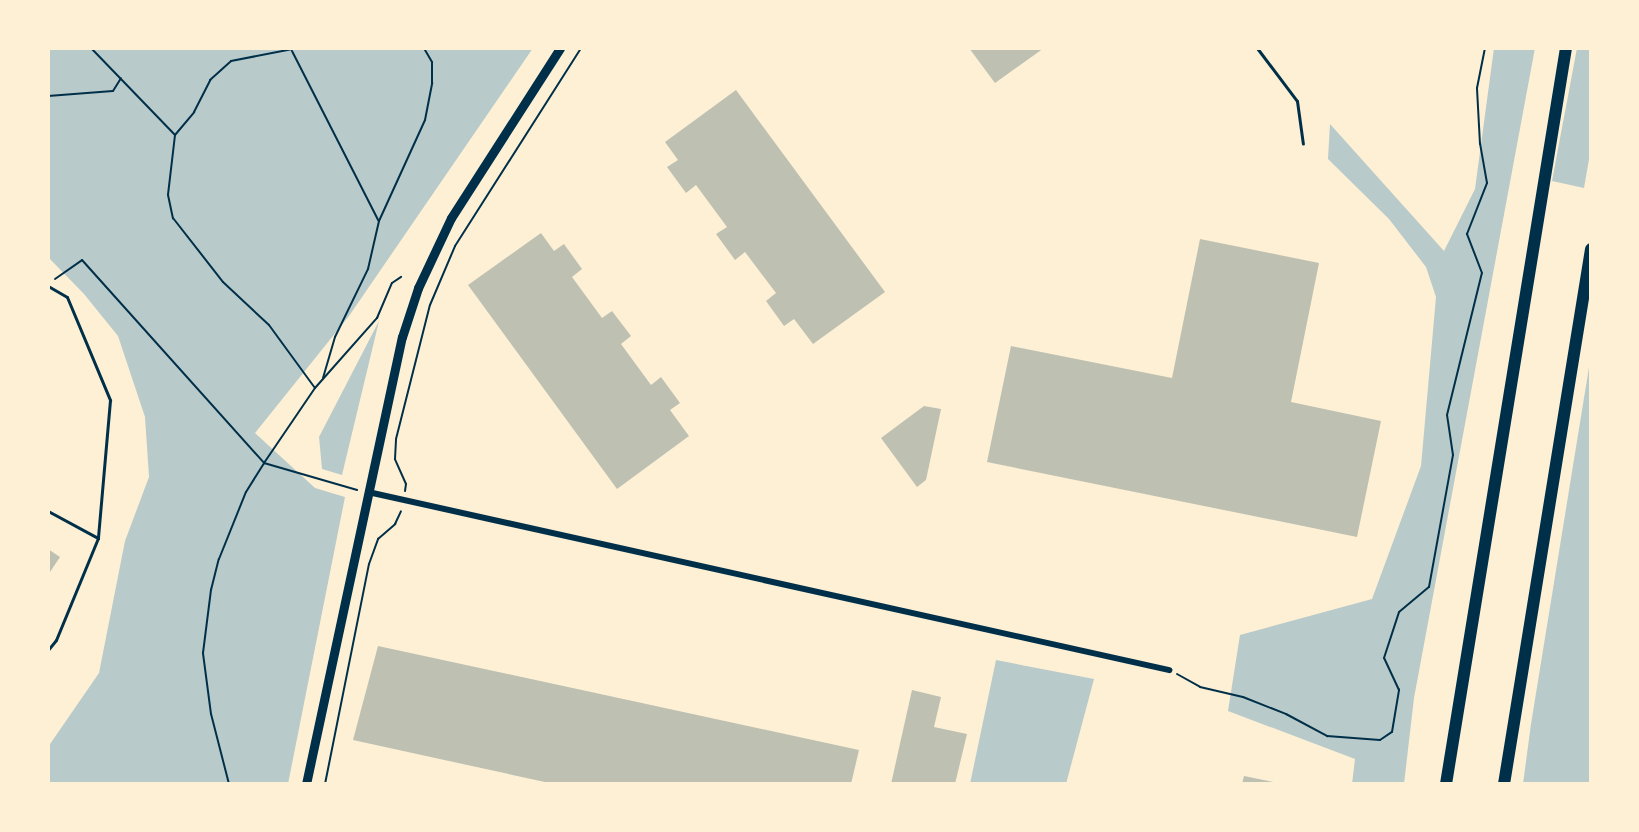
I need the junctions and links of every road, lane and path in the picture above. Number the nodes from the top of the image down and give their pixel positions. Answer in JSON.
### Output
{"nodes":[{"id":1,"x":91,"y":48,"type":"edge"},
{"id":2,"x":298,"y":48,"type":"edge"},
{"id":3,"x":424,"y":48,"type":"edge"},
{"id":4,"x":560,"y":48,"type":"edge"},
{"id":5,"x":581,"y":48,"type":"edge"},
{"id":6,"x":1257,"y":48,"type":"edge"},
{"id":7,"x":1485,"y":48,"type":"edge"},
{"id":8,"x":1566,"y":48,"type":"edge"},
{"id":9,"x":292,"y":51,"type":"junction"},
{"id":10,"x":121,"y":78,"type":"junction"},
{"id":11,"x":48,"y":96,"type":"edge"},
{"id":12,"x":175,"y":135,"type":"junction"},
{"id":13,"x":1303,"y":144,"type":"dead end"},
{"id":14,"x":379,"y":221,"type":"junction"},
{"id":15,"x":1591,"y":249,"type":"edge"},
{"id":16,"x":401,"y":277,"type":"dead end"},
{"id":17,"x":48,"y":285,"type":"edge"},
{"id":18,"x":322,"y":380,"type":"junction"},
{"id":19,"x":315,"y":388,"type":"junction"},
{"id":20,"x":264,"y":463,"type":"junction"},
{"id":21,"x":368,"y":492,"type":"junction"},
{"id":22,"x":403,"y":501,"type":"junction"},
{"id":23,"x":48,"y":511,"type":"edge"},
{"id":24,"x":98,"y":538,"type":"junction"},
{"id":25,"x":48,"y":650,"type":"edge"},
{"id":26,"x":1169,"y":670,"type":"joint"},
{"id":27,"x":229,"y":784,"type":"edge"},
{"id":28,"x":306,"y":784,"type":"edge"},
{"id":29,"x":325,"y":784,"type":"edge"},
{"id":30,"x":1446,"y":784,"type":"edge"},
{"id":31,"x":1504,"y":784,"type":"edge"}],
"edges":[{"from":1,"to":10,"type":"path"},
{"from":2,"to":9,"type":"path"},
{"from":3,"to":14,"type":"path"},
{"from":4,"to":21,"type":"main road"},
{"from":5,"to":22,"type":"path"},
{"from":6,"to":13,"type":"lane"},
{"from":7,"to":26,"type":"path"},
{"from":8,"to":30,"type":"highway"},
{"from":9,"to":12,"type":"path"},
{"from":9,"to":14,"type":"path"},
{"from":10,"to":11,"type":"path"},
{"from":10,"to":12,"type":"path"},
{"from":12,"to":19,"type":"path"},
{"from":14,"to":18,"type":"path"},
{"from":15,"to":31,"type":"highway"},
{"from":16,"to":18,"type":"path"},
{"from":17,"to":20,"type":"path"},
{"from":17,"to":24,"type":"lane"},
{"from":18,"to":19,"type":"path"},
{"from":19,"to":20,"type":"path"},
{"from":20,"to":21,"type":"path"},
{"from":20,"to":27,"type":"path"},
{"from":21,"to":22,"type":"street"},
{"from":21,"to":28,"type":"main road"},
{"from":22,"to":26,"type":"street"},
{"from":22,"to":29,"type":"path"},
{"from":23,"to":24,"type":"lane"},
{"from":24,"to":25,"type":"lane"}]}
